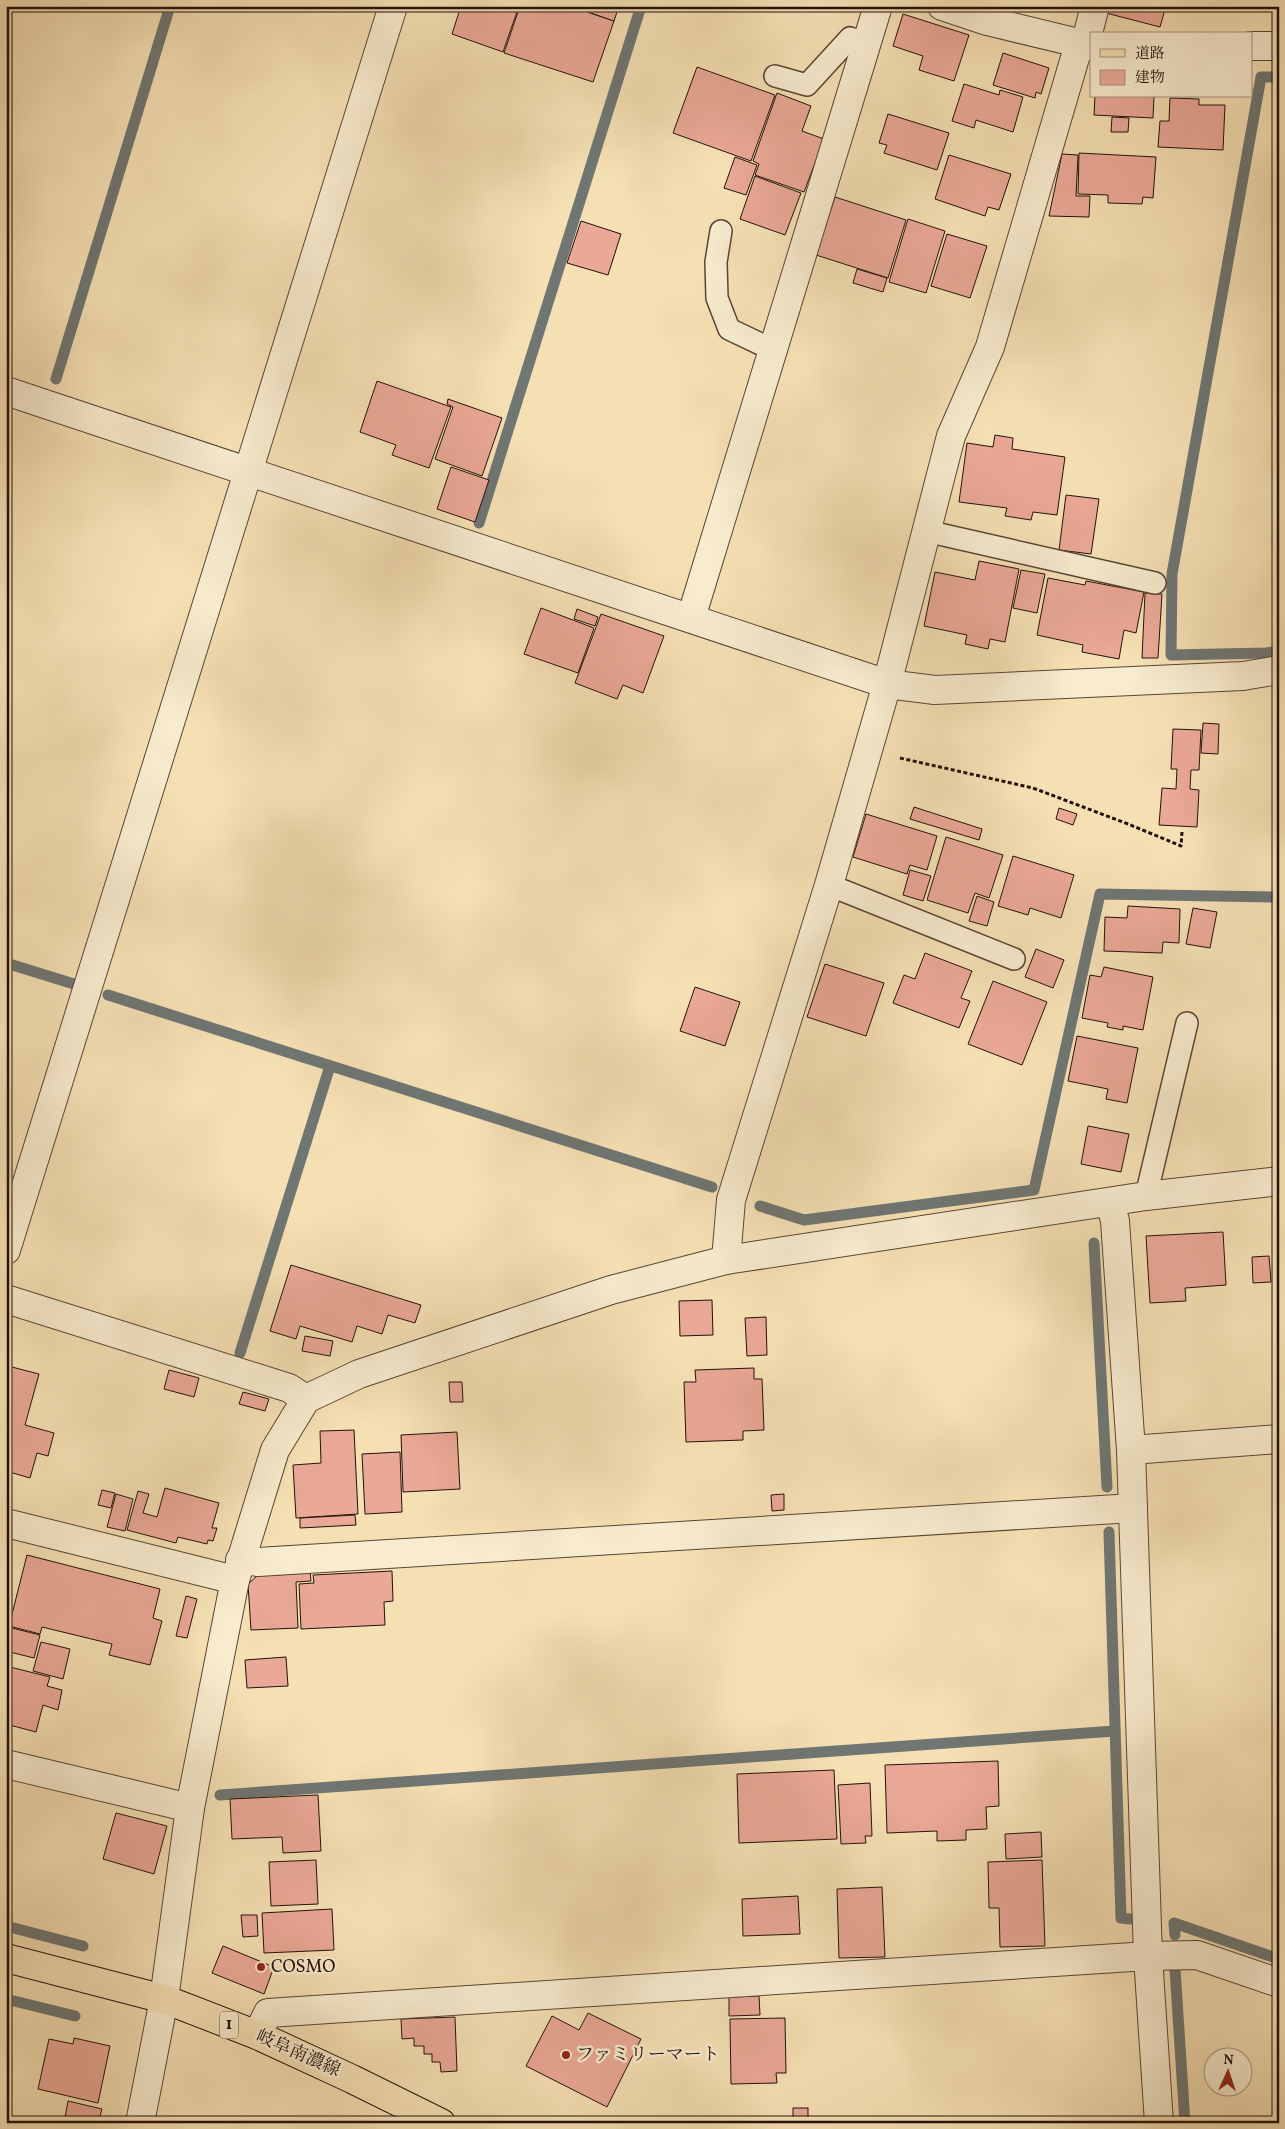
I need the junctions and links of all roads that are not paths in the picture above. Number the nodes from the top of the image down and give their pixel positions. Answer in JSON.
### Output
{"nodes":[{"id":1,"x":393,"y":6,"type":"edge"},
{"id":2,"x":878,"y":6,"type":"edge"},
{"id":3,"x":942,"y":6,"type":"edge"},
{"id":4,"x":1095,"y":6,"type":"edge"},
{"id":5,"x":866,"y":44,"type":"junction"},
{"id":6,"x":1085,"y":45,"type":"edge"},
{"id":7,"x":1252,"y":46,"type":"edge"},
{"id":8,"x":1279,"y":46,"type":"edge"},
{"id":9,"x":775,"y":76,"type":"dead end"},
{"id":10,"x":721,"y":231,"type":"dead end"},
{"id":11,"x":773,"y":350,"type":"junction"},
{"id":12,"x":6,"y":391,"type":"edge"},
{"id":13,"x":248,"y":472,"type":"junction"},
{"id":14,"x":926,"y":531,"type":"junction"},
{"id":15,"x":1155,"y":583,"type":"dead end"},
{"id":16,"x":691,"y":618,"type":"junction"},
{"id":17,"x":1279,"y":670,"type":"edge"},
{"id":18,"x":887,"y":684,"type":"junction"},
{"id":19,"x":829,"y":885,"type":"junction"},
{"id":20,"x":1014,"y":959,"type":"dead end"},
{"id":21,"x":1187,"y":1023,"type":"dead end"},
{"id":22,"x":1279,"y":1181,"type":"edge"},
{"id":23,"x":1146,"y":1196,"type":"junction"},
{"id":24,"x":1110,"y":1202,"type":"junction"},
{"id":25,"x":6,"y":1250,"type":"edge"},
{"id":26,"x":726,"y":1260,"type":"junction"},
{"id":27,"x":6,"y":1299,"type":"edge"},
{"id":28,"x":306,"y":1399,"type":"junction"},
{"id":29,"x":1279,"y":1439,"type":"edge"},
{"id":30,"x":1131,"y":1450,"type":"junction"},
{"id":31,"x":1132,"y":1508,"type":"junction"},
{"id":32,"x":6,"y":1523,"type":"edge"},
{"id":33,"x":237,"y":1570,"type":"junction"},
{"id":34,"x":6,"y":1764,"type":"edge"},
{"id":35,"x":190,"y":1808,"type":"junction"},
{"id":36,"x":1148,"y":1956,"type":"junction"},
{"id":37,"x":6,"y":1958,"type":"edge"},
{"id":38,"x":1279,"y":1983,"type":"edge"},
{"id":39,"x":164,"y":1999,"type":"junction"},
{"id":40,"x":257,"y":2036,"type":"junction"},
{"id":41,"x":140,"y":2123,"type":"edge"},
{"id":42,"x":441,"y":2123,"type":"edge"},
{"id":43,"x":1159,"y":2123,"type":"edge"}],
"edges":[{"from":1,"to":13,"type":"street"},
{"from":2,"to":5,"type":"street"},
{"from":3,"to":6,"type":"street"},
{"from":4,"to":6,"type":"street"},
{"from":5,"to":9,"type":"lane"},
{"from":5,"to":11,"type":"street"},
{"from":6,"to":14,"type":"street"},
{"from":7,"to":8,"type":"street"},
{"from":10,"to":11,"type":"lane"},
{"from":11,"to":16,"type":"street"},
{"from":12,"to":13,"type":"street"},
{"from":13,"to":16,"type":"street"},
{"from":13,"to":25,"type":"street"},
{"from":14,"to":15,"type":"lane"},
{"from":14,"to":18,"type":"street"},
{"from":16,"to":18,"type":"street"},
{"from":17,"to":18,"type":"street"},
{"from":18,"to":19,"type":"street"},
{"from":19,"to":20,"type":"lane"},
{"from":19,"to":26,"type":"street"},
{"from":21,"to":23,"type":"lane"},
{"from":22,"to":23,"type":"street"},
{"from":23,"to":24,"type":"street"},
{"from":24,"to":26,"type":"street"},
{"from":24,"to":30,"type":"street"},
{"from":26,"to":28,"type":"street"},
{"from":27,"to":28,"type":"street"},
{"from":28,"to":33,"type":"street"},
{"from":29,"to":30,"type":"street"},
{"from":30,"to":31,"type":"street"},
{"from":31,"to":33,"type":"street"},
{"from":31,"to":36,"type":"street"},
{"from":32,"to":33,"type":"street"},
{"from":33,"to":35,"type":"street"},
{"from":34,"to":35,"type":"street"},
{"from":35,"to":39,"type":"street"},
{"from":36,"to":38,"type":"street"},
{"from":36,"to":40,"type":"street"},
{"from":36,"to":43,"type":"street"},
{"from":37,"to":39,"type":"main road","name":"岐阜南濃線","number":"1"},
{"from":39,"to":40,"type":"main road","name":"岐阜南濃線","number":"1"},
{"from":39,"to":41,"type":"street"},
{"from":40,"to":42,"type":"main road","name":"岐阜南濃線","number":"1"}]}
